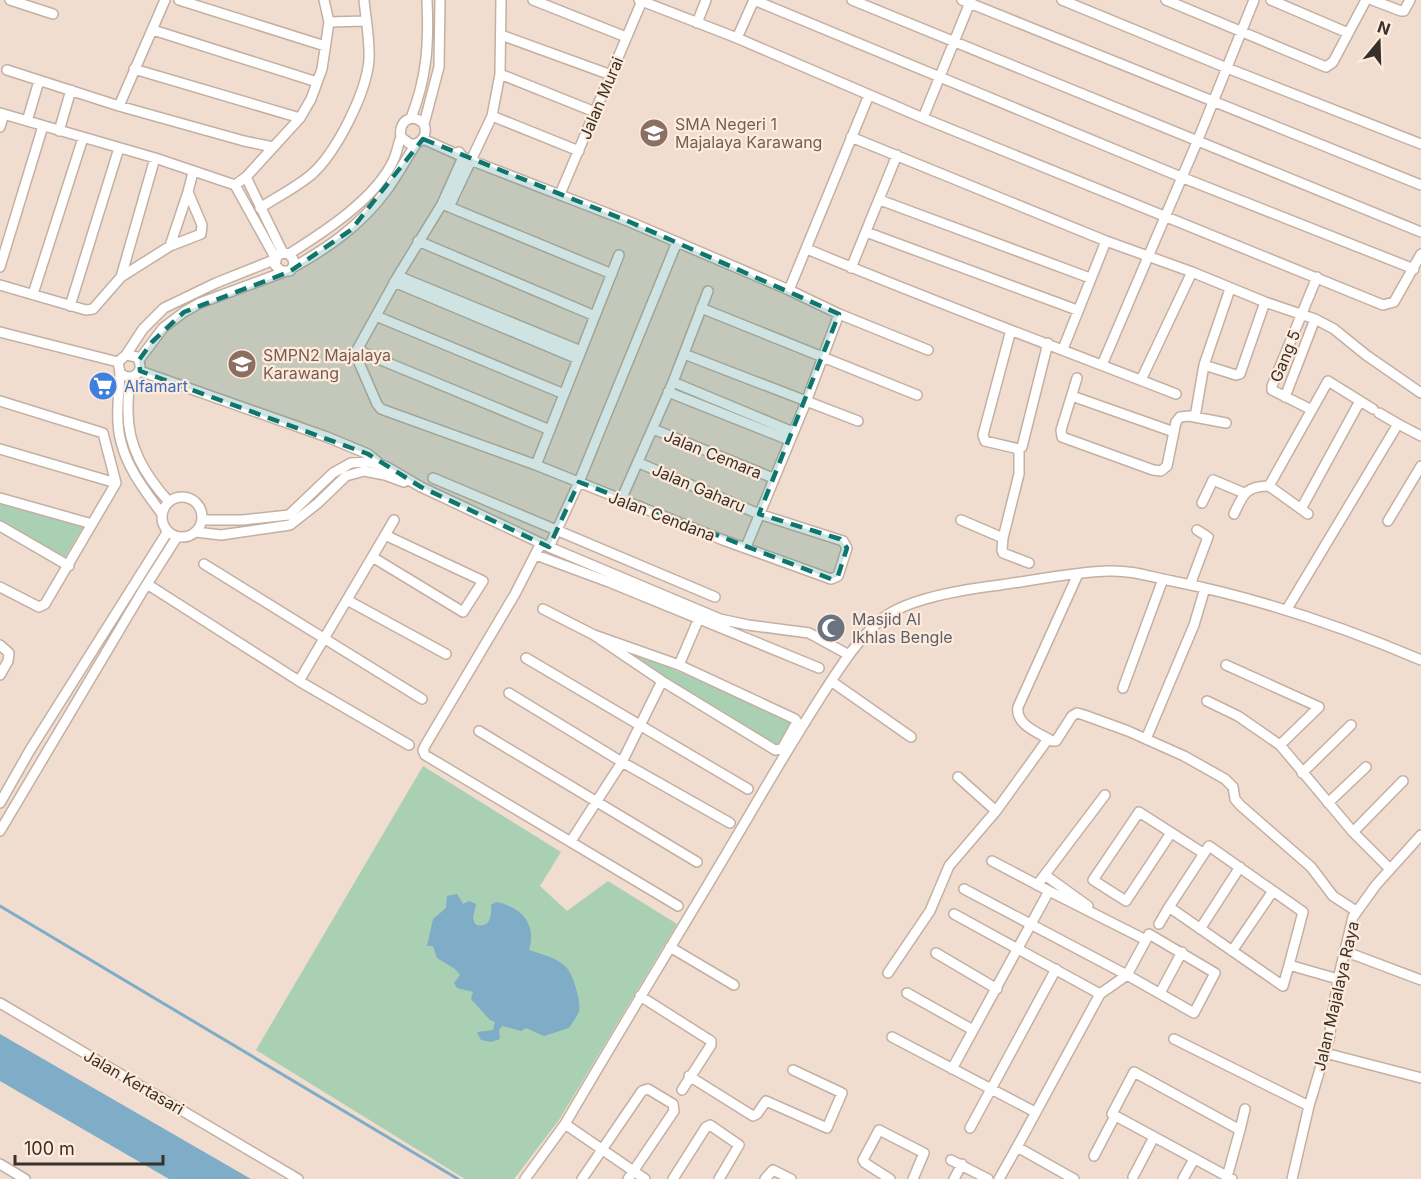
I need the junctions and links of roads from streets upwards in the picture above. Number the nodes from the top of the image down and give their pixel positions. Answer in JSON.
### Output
{"nodes":[{"id":1,"x":10,"y":0,"type":"edge"},
{"id":2,"x":165,"y":0,"type":"edge"},
{"id":3,"x":179,"y":0,"type":"edge"},
{"id":4,"x":314,"y":0,"type":"edge"},
{"id":5,"x":364,"y":0,"type":"edge"},
{"id":6,"x":427,"y":0,"type":"edge"},
{"id":7,"x":440,"y":0,"type":"edge"},
{"id":8,"x":501,"y":0,"type":"edge"},
{"id":9,"x":533,"y":0,"type":"edge"},
{"id":10,"x":706,"y":0,"type":"edge"},
{"id":11,"x":754,"y":0,"type":"edge"},
{"id":12,"x":852,"y":0,"type":"edge"},
{"id":13,"x":1062,"y":0,"type":"edge"},
{"id":14,"x":1166,"y":0,"type":"edge"},
{"id":15,"x":1254,"y":0,"type":"edge"},
{"id":16,"x":1271,"y":0,"type":"edge"},
{"id":17,"x":1366,"y":0,"type":"edge"},
{"id":18,"x":1372,"y":0,"type":"edge"},
{"id":19,"x":1410,"y":0,"type":"edge"},
{"id":20,"x":640,"y":1,"type":"edge"},
{"id":21,"x":967,"y":1,"type":"edge"},
{"id":22,"x":324,"y":2,"type":"edge"},
{"id":23,"x":53,"y":14,"type":"dead end"},
{"id":24,"x":366,"y":21,"type":"junction"},
{"id":25,"x":329,"y":22,"type":"junction"},
{"id":26,"x":697,"y":22,"type":"junction"},
{"id":27,"x":153,"y":30,"type":"junction"},
{"id":28,"x":429,"y":30,"type":"junction"},
{"id":29,"x":440,"y":30,"type":"junction"},
{"id":30,"x":1242,"y":31,"type":"junction"},
{"id":31,"x":1348,"y":33,"type":"junction"},
{"id":32,"x":501,"y":35,"type":"junction"},
{"id":33,"x":626,"y":37,"type":"junction"},
{"id":34,"x":737,"y":38,"type":"junction"},
{"id":35,"x":953,"y":42,"type":"junction"},
{"id":36,"x":325,"y":46,"type":"junction"},
{"id":37,"x":1227,"y":68,"type":"junction"},
{"id":38,"x":134,"y":69,"type":"junction"},
{"id":39,"x":7,"y":70,"type":"dead end"},
{"id":40,"x":500,"y":74,"type":"junction"},
{"id":41,"x":611,"y":75,"type":"junction"},
{"id":42,"x":939,"y":78,"type":"junction"},
{"id":43,"x":39,"y":81,"type":"junction"},
{"id":44,"x":317,"y":82,"type":"junction"},
{"id":45,"x":71,"y":90,"type":"junction"},
{"id":46,"x":869,"y":95,"type":"junction"},
{"id":47,"x":1213,"y":102,"type":"junction"},
{"id":48,"x":118,"y":106,"type":"junction"},
{"id":49,"x":595,"y":112,"type":"junction"},
{"id":50,"x":2,"y":113,"type":"edge"},
{"id":51,"x":492,"y":116,"type":"junction"},
{"id":52,"x":300,"y":118,"type":"junction"},
{"id":53,"x":411,"y":118,"type":"junction"},
{"id":54,"x":923,"y":118,"type":"junction"},
{"id":55,"x":27,"y":121,"type":"junction"},
{"id":56,"x":43,"y":126,"type":"junction"},
{"id":57,"x":0,"y":127,"type":"edge"},
{"id":58,"x":59,"y":130,"type":"junction"},
{"id":59,"x":422,"y":135,"type":"junction"},
{"id":60,"x":401,"y":137,"type":"junction"},
{"id":61,"x":851,"y":137,"type":"junction"},
{"id":62,"x":83,"y":138,"type":"junction"},
{"id":63,"x":1197,"y":142,"type":"junction"},
{"id":64,"x":1421,"y":144,"type":"edge"},
{"id":65,"x":273,"y":147,"type":"junction"},
{"id":66,"x":119,"y":148,"type":"junction"},
{"id":67,"x":579,"y":151,"type":"junction"},
{"id":68,"x":897,"y":155,"type":"junction"},
{"id":69,"x":155,"y":158,"type":"junction"},
{"id":70,"x":467,"y":158,"type":"junction"},
{"id":71,"x":193,"y":172,"type":"junction"},
{"id":72,"x":246,"y":177,"type":"junction"},
{"id":73,"x":1181,"y":177,"type":"junction"},
{"id":74,"x":235,"y":185,"type":"junction"},
{"id":75,"x":1421,"y":185,"type":"edge"},
{"id":76,"x":188,"y":192,"type":"junction"},
{"id":77,"x":560,"y":194,"type":"junction"},
{"id":78,"x":880,"y":200,"type":"junction"},
{"id":79,"x":446,"y":206,"type":"junction"},
{"id":80,"x":260,"y":208,"type":"junction"},
{"id":81,"x":1165,"y":216,"type":"junction"},
{"id":82,"x":1421,"y":231,"type":"edge"},
{"id":83,"x":866,"y":232,"type":"junction"},
{"id":84,"x":1106,"y":241,"type":"junction"},
{"id":85,"x":418,"y":242,"type":"junction"},
{"id":86,"x":677,"y":242,"type":"junction"},
{"id":87,"x":170,"y":246,"type":"junction"},
{"id":88,"x":807,"y":249,"type":"junction"},
{"id":89,"x":1421,"y":254,"type":"edge"},
{"id":90,"x":282,"y":255,"type":"junction"},
{"id":91,"x":619,"y":255,"type":"dead end"},
{"id":92,"x":1147,"y":256,"type":"junction"},
{"id":93,"x":0,"y":267,"type":"edge"},
{"id":94,"x":851,"y":267,"type":"junction"},
{"id":95,"x":1414,"y":269,"type":"junction"},
{"id":96,"x":288,"y":270,"type":"junction"},
{"id":97,"x":1192,"y":272,"type":"junction"},
{"id":98,"x":612,"y":274,"type":"junction"},
{"id":99,"x":121,"y":277,"type":"junction"},
{"id":100,"x":1317,"y":277,"type":"junction"},
{"id":101,"x":1090,"y":278,"type":"junction"},
{"id":102,"x":396,"y":279,"type":"junction"},
{"id":103,"x":0,"y":285,"type":"edge"},
{"id":104,"x":1230,"y":289,"type":"junction"},
{"id":105,"x":789,"y":290,"type":"junction"},
{"id":106,"x":708,"y":291,"type":"dead end"},
{"id":107,"x":33,"y":294,"type":"junction"},
{"id":108,"x":1265,"y":302,"type":"junction"},
{"id":109,"x":70,"y":306,"type":"junction"},
{"id":110,"x":701,"y":308,"type":"junction"},
{"id":111,"x":1077,"y":310,"type":"junction"},
{"id":112,"x":839,"y":314,"type":"junction"},
{"id":113,"x":1302,"y":314,"type":"junction"},
{"id":114,"x":376,"y":316,"type":"junction"},
{"id":115,"x":595,"y":316,"type":"junction"},
{"id":116,"x":1315,"y":319,"type":"junction"},
{"id":117,"x":1011,"y":330,"type":"junction"},
{"id":118,"x":0,"y":332,"type":"edge"},
{"id":119,"x":1048,"y":343,"type":"junction"},
{"id":120,"x":1063,"y":349,"type":"junction"},
{"id":121,"x":357,"y":350,"type":"junction"},
{"id":122,"x":928,"y":350,"type":"dead end"},
{"id":123,"x":684,"y":354,"type":"junction"},
{"id":124,"x":126,"y":355,"type":"junction"},
{"id":125,"x":579,"y":355,"type":"junction"},
{"id":126,"x":823,"y":357,"type":"junction"},
{"id":127,"x":139,"y":360,"type":"junction"},
{"id":128,"x":118,"y":362,"type":"junction"},
{"id":129,"x":1204,"y":365,"type":"junction"},
{"id":130,"x":1102,"y":366,"type":"junction"},
{"id":131,"x":120,"y":373,"type":"junction"},
{"id":132,"x":137,"y":374,"type":"junction"},
{"id":133,"x":1077,"y":378,"type":"dead end"},
{"id":134,"x":1141,"y":380,"type":"junction"},
{"id":135,"x":673,"y":382,"type":"junction"},
{"id":136,"x":668,"y":392,"type":"junction"},
{"id":137,"x":1421,"y":393,"type":"edge"},
{"id":138,"x":564,"y":394,"type":"junction"},
{"id":139,"x":1176,"y":394,"type":"dead end"},
{"id":140,"x":917,"y":395,"type":"dead end"},
{"id":141,"x":1072,"y":396,"type":"junction"},
{"id":142,"x":1285,"y":397,"type":"junction"},
{"id":143,"x":0,"y":401,"type":"edge"},
{"id":144,"x":1360,"y":401,"type":"junction"},
{"id":145,"x":806,"y":402,"type":"junction"},
{"id":146,"x":1312,"y":410,"type":"junction"},
{"id":147,"x":1195,"y":417,"type":"junction"},
{"id":148,"x":858,"y":421,"type":"dead end"},
{"id":149,"x":1226,"y":423,"type":"dead end"},
{"id":150,"x":1398,"y":423,"type":"junction"},
{"id":151,"x":653,"y":429,"type":"junction"},
{"id":152,"x":550,"y":430,"type":"junction"},
{"id":153,"x":1174,"y":432,"type":"junction"},
{"id":154,"x":791,"y":436,"type":"junction"},
{"id":155,"x":1421,"y":436,"type":"edge"},
{"id":156,"x":0,"y":449,"type":"edge"},
{"id":157,"x":1019,"y":449,"type":"junction"},
{"id":158,"x":639,"y":463,"type":"junction"},
{"id":159,"x":536,"y":465,"type":"junction"},
{"id":160,"x":385,"y":466,"type":"junction"},
{"id":161,"x":1421,"y":466,"type":"edge"},
{"id":162,"x":433,"y":478,"type":"dead end"},
{"id":163,"x":773,"y":478,"type":"junction"},
{"id":164,"x":579,"y":482,"type":"junction"},
{"id":165,"x":116,"y":483,"type":"junction"},
{"id":166,"x":1269,"y":486,"type":"junction"},
{"id":167,"x":421,"y":487,"type":"junction"},
{"id":168,"x":1244,"y":493,"type":"junction"},
{"id":169,"x":0,"y":498,"type":"edge"},
{"id":170,"x":621,"y":500,"type":"junction"},
{"id":171,"x":169,"y":502,"type":"junction"},
{"id":172,"x":1202,"y":503,"type":"dead end"},
{"id":173,"x":162,"y":514,"type":"junction"},
{"id":174,"x":759,"y":514,"type":"junction"},
{"id":175,"x":1234,"y":514,"type":"dead end"},
{"id":176,"x":202,"y":519,"type":"junction"},
{"id":177,"x":394,"y":520,"type":"dead end"},
{"id":178,"x":961,"y":520,"type":"dead end"},
{"id":179,"x":1388,"y":521,"type":"dead end"},
{"id":180,"x":92,"y":524,"type":"junction"},
{"id":181,"x":0,"y":526,"type":"edge"},
{"id":182,"x":1197,"y":530,"type":"dead end"},
{"id":183,"x":168,"y":531,"type":"junction"},
{"id":184,"x":557,"y":531,"type":"junction"},
{"id":185,"x":196,"y":532,"type":"junction"},
{"id":186,"x":385,"y":535,"type":"junction"},
{"id":187,"x":177,"y":537,"type":"junction"},
{"id":188,"x":1003,"y":538,"type":"junction"},
{"id":189,"x":545,"y":545,"type":"junction"},
{"id":190,"x":746,"y":547,"type":"junction"},
{"id":191,"x":536,"y":555,"type":"junction"},
{"id":192,"x":374,"y":558,"type":"junction"},
{"id":193,"x":1029,"y":563,"type":"dead end"},
{"id":194,"x":204,"y":564,"type":"dead end"},
{"id":195,"x":69,"y":566,"type":"junction"},
{"id":196,"x":1078,"y":574,"type":"junction"},
{"id":197,"x":1163,"y":579,"type":"junction"},
{"id":198,"x":147,"y":584,"type":"junction"},
{"id":199,"x":1190,"y":585,"type":"junction"},
{"id":200,"x":0,"y":586,"type":"edge"},
{"id":201,"x":1205,"y":588,"type":"junction"},
{"id":202,"x":715,"y":597,"type":"dead end"},
{"id":203,"x":347,"y":600,"type":"junction"},
{"id":204,"x":543,"y":609,"type":"dead end"},
{"id":205,"x":1287,"y":609,"type":"junction"},
{"id":206,"x":699,"y":618,"type":"junction"},
{"id":207,"x":594,"y":635,"type":"junction"},
{"id":208,"x":324,"y":638,"type":"junction"},
{"id":209,"x":0,"y":645,"type":"edge"},
{"id":210,"x":446,"y":654,"type":"dead end"},
{"id":211,"x":849,"y":655,"type":"junction"},
{"id":212,"x":526,"y":658,"type":"dead end"},
{"id":213,"x":4,"y":659,"type":"edge"},
{"id":214,"x":1421,"y":660,"type":"edge"},
{"id":215,"x":679,"y":665,"type":"junction"},
{"id":216,"x":1226,"y":665,"type":"dead end"},
{"id":217,"x":819,"y":668,"type":"dead end"},
{"id":218,"x":0,"y":675,"type":"edge"},
{"id":219,"x":299,"y":681,"type":"junction"},
{"id":220,"x":662,"y":681,"type":"junction"},
{"id":221,"x":831,"y":681,"type":"junction"},
{"id":222,"x":1123,"y":688,"type":"dead end"},
{"id":223,"x":509,"y":693,"type":"dead end"},
{"id":224,"x":422,"y":699,"type":"dead end"},
{"id":225,"x":1207,"y":701,"type":"dead end"},
{"id":226,"x":1351,"y":725,"type":"dead end"},
{"id":227,"x":641,"y":726,"type":"junction"},
{"id":228,"x":479,"y":731,"type":"dead end"},
{"id":229,"x":911,"y":737,"type":"dead end"},
{"id":230,"x":1048,"y":739,"type":"junction"},
{"id":231,"x":1146,"y":739,"type":"junction"},
{"id":232,"x":1280,"y":745,"type":"junction"},
{"id":233,"x":409,"y":746,"type":"dead end"},
{"id":234,"x":622,"y":762,"type":"junction"},
{"id":235,"x":1366,"y":767,"type":"dead end"},
{"id":236,"x":1302,"y":773,"type":"junction"},
{"id":237,"x":958,"y":777,"type":"dead end"},
{"id":238,"x":1403,"y":781,"type":"dead end"},
{"id":239,"x":748,"y":789,"type":"dead end"},
{"id":240,"x":1105,"y":795,"type":"dead end"},
{"id":241,"x":2,"y":799,"type":"edge"},
{"id":242,"x":18,"y":801,"type":"junction"},
{"id":243,"x":596,"y":802,"type":"junction"},
{"id":244,"x":1329,"y":803,"type":"junction"},
{"id":245,"x":996,"y":811,"type":"junction"},
{"id":246,"x":730,"y":823,"type":"dead end"},
{"id":247,"x":0,"y":831,"type":"edge"},
{"id":248,"x":1353,"y":832,"type":"junction"},
{"id":249,"x":1171,"y":833,"type":"junction"},
{"id":250,"x":1421,"y":835,"type":"edge"},
{"id":251,"x":571,"y":841,"type":"junction"},
{"id":252,"x":1203,"y":853,"type":"junction"},
{"id":253,"x":992,"y":861,"type":"dead end"},
{"id":254,"x":697,"y":862,"type":"dead end"},
{"id":255,"x":1240,"y":867,"type":"junction"},
{"id":256,"x":1390,"y":869,"type":"junction"},
{"id":257,"x":1044,"y":875,"type":"junction"},
{"id":258,"x":1037,"y":885,"type":"junction"},
{"id":259,"x":964,"y":889,"type":"dead end"},
{"id":260,"x":1049,"y":891,"type":"junction"},
{"id":261,"x":1273,"y":891,"type":"junction"},
{"id":262,"x":678,"y":906,"type":"dead end"},
{"id":263,"x":1169,"y":908,"type":"junction"},
{"id":264,"x":1356,"y":910,"type":"junction"},
{"id":265,"x":954,"y":914,"type":"dead end"},
{"id":266,"x":1159,"y":924,"type":"dead end"},
{"id":267,"x":1030,"y":925,"type":"junction"},
{"id":268,"x":1117,"y":926,"type":"junction"},
{"id":269,"x":1200,"y":929,"type":"junction"},
{"id":270,"x":1146,"y":940,"type":"junction"},
{"id":271,"x":670,"y":947,"type":"junction"},
{"id":272,"x":1018,"y":949,"type":"junction"},
{"id":273,"x":1232,"y":951,"type":"junction"},
{"id":274,"x":1344,"y":951,"type":"junction"},
{"id":275,"x":1182,"y":952,"type":"junction"},
{"id":276,"x":936,"y":953,"type":"dead end"},
{"id":277,"x":1289,"y":965,"type":"junction"},
{"id":278,"x":1056,"y":969,"type":"junction"},
{"id":279,"x":888,"y":973,"type":"dead end"},
{"id":280,"x":1127,"y":975,"type":"junction"},
{"id":281,"x":1338,"y":979,"type":"junction"},
{"id":282,"x":1421,"y":980,"type":"edge"},
{"id":283,"x":734,"y":985,"type":"dead end"},
{"id":284,"x":997,"y":989,"type":"junction"},
{"id":285,"x":907,"y":993,"type":"dead end"},
{"id":286,"x":1160,"y":993,"type":"junction"},
{"id":287,"x":1100,"y":994,"type":"junction"},
{"id":288,"x":640,"y":996,"type":"junction"},
{"id":289,"x":0,"y":1004,"type":"edge"},
{"id":290,"x":973,"y":1030,"type":"junction"},
{"id":291,"x":892,"y":1037,"type":"dead end"},
{"id":292,"x":1174,"y":1039,"type":"dead end"},
{"id":293,"x":1325,"y":1053,"type":"junction"},
{"id":294,"x":952,"y":1069,"type":"junction"},
{"id":295,"x":793,"y":1070,"type":"dead end"},
{"id":296,"x":690,"y":1076,"type":"junction"},
{"id":297,"x":1421,"y":1078,"type":"edge"},
{"id":298,"x":992,"y":1089,"type":"junction"},
{"id":299,"x":682,"y":1090,"type":"dead end"},
{"id":300,"x":1309,"y":1106,"type":"junction"},
{"id":301,"x":1245,"y":1109,"type":"dead end"},
{"id":302,"x":1035,"y":1112,"type":"junction"},
{"id":303,"x":1115,"y":1116,"type":"junction"},
{"id":304,"x":565,"y":1124,"type":"junction"},
{"id":305,"x":970,"y":1128,"type":"dead end"},
{"id":306,"x":1240,"y":1130,"type":"junction"},
{"id":307,"x":1154,"y":1137,"type":"junction"},
{"id":308,"x":1017,"y":1147,"type":"junction"},
{"id":309,"x":600,"y":1149,"type":"junction"},
{"id":310,"x":1094,"y":1156,"type":"dead end"},
{"id":311,"x":1194,"y":1159,"type":"junction"},
{"id":312,"x":951,"y":1160,"type":"dead end"},
{"id":313,"x":0,"y":1164,"type":"edge"},
{"id":314,"x":962,"y":1164,"type":"junction"},
{"id":315,"x":634,"y":1170,"type":"junction"},
{"id":316,"x":1133,"y":1177,"type":"dead end"},
{"id":317,"x":1230,"y":1178,"type":"edge"},
{"id":318,"x":25,"y":1179,"type":"edge"},
{"id":319,"x":298,"y":1179,"type":"edge"},
{"id":320,"x":525,"y":1179,"type":"edge"},
{"id":321,"x":582,"y":1179,"type":"edge"},
{"id":322,"x":628,"y":1179,"type":"edge"},
{"id":323,"x":645,"y":1179,"type":"edge"},
{"id":324,"x":673,"y":1179,"type":"edge"},
{"id":325,"x":719,"y":1179,"type":"edge"},
{"id":326,"x":765,"y":1179,"type":"edge"},
{"id":327,"x":791,"y":1179,"type":"edge"},
{"id":328,"x":890,"y":1179,"type":"edge"},
{"id":329,"x":913,"y":1179,"type":"edge"},
{"id":330,"x":954,"y":1179,"type":"edge"},
{"id":331,"x":988,"y":1179,"type":"edge"},
{"id":332,"x":999,"y":1179,"type":"edge"},
{"id":333,"x":1074,"y":1179,"type":"edge"},
{"id":334,"x":1184,"y":1179,"type":"edge"},
{"id":335,"x":1292,"y":1179,"type":"edge"}],
"edges":[{"from":1,"to":23,"type":"street"},
{"from":2,"to":27,"type":"street"},
{"from":3,"to":36,"type":"street"},
{"from":4,"to":22,"type":"street"},
{"from":5,"to":24,"type":"street"},
{"from":6,"to":28,"type":"street"},
{"from":7,"to":29,"type":"street"},
{"from":8,"to":32,"type":"street"},
{"from":9,"to":33,"type":"street"},
{"from":10,"to":26,"type":"street"},
{"from":11,"to":34,"type":"street"},
{"from":11,"to":42,"type":"street"},
{"from":12,"to":35,"type":"street"},
{"from":13,"to":37,"type":"street"},
{"from":14,"to":30,"type":"street"},
{"from":15,"to":30,"type":"street"},
{"from":16,"to":31,"type":"street"},
{"from":17,"to":31,"type":"street"},
{"from":18,"to":19,"type":"street"},
{"from":20,"to":26,"type":"street"},
{"from":20,"to":33,"type":"street","name":"Jalan Murai"},
{"from":21,"to":35,"type":"street"},
{"from":21,"to":47,"type":"street"},
{"from":22,"to":25,"type":"street"},
{"from":24,"to":25,"type":"street"},
{"from":24,"to":80,"type":"street"},
{"from":25,"to":36,"type":"street"},
{"from":26,"to":34,"type":"street"},
{"from":27,"to":38,"type":"street"},
{"from":27,"to":44,"type":"street"},
{"from":28,"to":29,"type":"street"},
{"from":28,"to":53,"type":"street"},
{"from":29,"to":59,"type":"street"},
{"from":30,"to":31,"type":"street"},
{"from":30,"to":37,"type":"street"},
{"from":32,"to":40,"type":"street"},
{"from":32,"to":41,"type":"street"},
{"from":33,"to":41,"type":"street","name":"Jalan Murai"},
{"from":34,"to":46,"type":"street"},
{"from":35,"to":42,"type":"street"},
{"from":35,"to":63,"type":"street"},
{"from":36,"to":44,"type":"street"},
{"from":37,"to":47,"type":"street"},
{"from":37,"to":64,"type":"street"},
{"from":38,"to":48,"type":"street"},
{"from":38,"to":52,"type":"street"},
{"from":39,"to":43,"type":"street"},
{"from":40,"to":49,"type":"street"},
{"from":40,"to":51,"type":"street"},
{"from":41,"to":49,"type":"street","name":"Jalan Murai"},
{"from":42,"to":54,"type":"street"},
{"from":42,"to":73,"type":"street"},
{"from":43,"to":45,"type":"street"},
{"from":43,"to":55,"type":"street"},
{"from":44,"to":52,"type":"street"},
{"from":45,"to":48,"type":"street"},
{"from":45,"to":58,"type":"street"},
{"from":46,"to":54,"type":"street"},
{"from":46,"to":61,"type":"street"},
{"from":47,"to":63,"type":"street"},
{"from":47,"to":75,"type":"street"},
{"from":48,"to":65,"type":"street"},
{"from":49,"to":67,"type":"street","name":"Jalan Murai"},
{"from":50,"to":55,"type":"street"},
{"from":50,"to":57,"type":"street"},
{"from":51,"to":67,"type":"street"},
{"from":51,"to":70,"type":"street"},
{"from":52,"to":65,"type":"street"},
{"from":53,"to":59,"type":"street"},
{"from":53,"to":60,"type":"street"},
{"from":54,"to":81,"type":"street"},
{"from":55,"to":56,"type":"street"},
{"from":56,"to":58,"type":"street"},
{"from":56,"to":93,"type":"street"},
{"from":58,"to":62,"type":"street"},
{"from":59,"to":60,"type":"street"},
{"from":59,"to":70,"type":"street"},
{"from":59,"to":96,"type":"street"},
{"from":60,"to":90,"type":"street"},
{"from":61,"to":68,"type":"street"},
{"from":61,"to":88,"type":"street"},
{"from":62,"to":66,"type":"street"},
{"from":62,"to":107,"type":"street"},
{"from":63,"to":73,"type":"street"},
{"from":63,"to":82,"type":"street"},
{"from":65,"to":72,"type":"street"},
{"from":66,"to":69,"type":"street"},
{"from":66,"to":109,"type":"street"},
{"from":67,"to":77,"type":"street","name":"Jalan Murai"},
{"from":68,"to":78,"type":"street"},
{"from":68,"to":84,"type":"street"},
{"from":69,"to":71,"type":"street"},
{"from":69,"to":99,"type":"street"},
{"from":70,"to":77,"type":"street"},
{"from":70,"to":79,"type":"street"},
{"from":71,"to":74,"type":"street"},
{"from":71,"to":76,"type":"street"},
{"from":72,"to":74,"type":"street"},
{"from":72,"to":80,"type":"street"},
{"from":73,"to":81,"type":"street"},
{"from":73,"to":95,"type":"street"},
{"from":74,"to":90,"type":"street"},
{"from":76,"to":87,"type":"street"},
{"from":76,"to":87,"type":"street"},
{"from":77,"to":86,"type":"street"},
{"from":78,"to":83,"type":"street"},
{"from":78,"to":101,"type":"street"},
{"from":79,"to":85,"type":"street"},
{"from":79,"to":98,"type":"street"},
{"from":80,"to":90,"type":"street"},
{"from":81,"to":92,"type":"street"},
{"from":81,"to":100,"type":"street"},
{"from":83,"to":94,"type":"street"},
{"from":83,"to":111,"type":"street"},
{"from":84,"to":92,"type":"street"},
{"from":84,"to":101,"type":"street"},
{"from":85,"to":102,"type":"street"},
{"from":85,"to":115,"type":"street"},
{"from":86,"to":105,"type":"street"},
{"from":86,"to":164,"type":"street"},
{"from":87,"to":99,"type":"street"},
{"from":88,"to":94,"type":"street"},
{"from":88,"to":105,"type":"street"},
{"from":89,"to":95,"type":"street"},
{"from":90,"to":96,"type":"street"},
{"from":90,"to":96,"type":"street"},
{"from":90,"to":124,"type":"street"},
{"from":91,"to":98,"type":"street"},
{"from":92,"to":97,"type":"street"},
{"from":92,"to":130,"type":"street"},
{"from":94,"to":117,"type":"street"},
{"from":95,"to":100,"type":"street"},
{"from":96,"to":127,"type":"street"},
{"from":97,"to":104,"type":"street"},
{"from":97,"to":134,"type":"street"},
{"from":98,"to":115,"type":"street"},
{"from":99,"to":109,"type":"street"},
{"from":100,"to":113,"type":"street"},
{"from":101,"to":111,"type":"street"},
{"from":102,"to":114,"type":"street"},
{"from":102,"to":125,"type":"street"},
{"from":103,"to":107,"type":"street"},
{"from":104,"to":108,"type":"street"},
{"from":104,"to":129,"type":"street"},
{"from":105,"to":112,"type":"street"},
{"from":106,"to":110,"type":"street"},
{"from":107,"to":109,"type":"street"},
{"from":108,"to":113,"type":"street"},
{"from":108,"to":129,"type":"street"},
{"from":110,"to":123,"type":"street"},
{"from":110,"to":126,"type":"street"},
{"from":111,"to":120,"type":"street"},
{"from":112,"to":122,"type":"street"},
{"from":112,"to":126,"type":"street"},
{"from":113,"to":116,"type":"street"},
{"from":113,"to":142,"type":"street","name":"Gang 5"},
{"from":114,"to":121,"type":"street"},
{"from":114,"to":138,"type":"street"},
{"from":115,"to":125,"type":"street"},
{"from":116,"to":137,"type":"street"},
{"from":116,"to":142,"type":"street"},
{"from":117,"to":119,"type":"street"},
{"from":117,"to":157,"type":"street"},
{"from":118,"to":128,"type":"street"},
{"from":119,"to":120,"type":"street"},
{"from":119,"to":157,"type":"street"},
{"from":120,"to":130,"type":"street"},
{"from":121,"to":152,"type":"street"},
{"from":121,"to":159,"type":"street","name":"Jalan Cendana"},
{"from":123,"to":135,"type":"street"},
{"from":123,"to":145,"type":"street"},
{"from":124,"to":127,"type":"street"},
{"from":124,"to":128,"type":"street"},
{"from":125,"to":138,"type":"street"},
{"from":126,"to":140,"type":"street"},
{"from":126,"to":145,"type":"street"},
{"from":127,"to":132,"type":"street"},
{"from":128,"to":131,"type":"street"},
{"from":129,"to":147,"type":"street"},
{"from":130,"to":134,"type":"street"},
{"from":131,"to":132,"type":"street"},
{"from":131,"to":173,"type":"street"},
{"from":132,"to":160,"type":"street"},
{"from":132,"to":171,"type":"street"},
{"from":133,"to":141,"type":"street"},
{"from":134,"to":139,"type":"street"},
{"from":135,"to":136,"type":"street"},
{"from":135,"to":154,"type":"street"},
{"from":136,"to":151,"type":"street"},
{"from":136,"to":154,"type":"street"},
{"from":138,"to":152,"type":"street"},
{"from":141,"to":153,"type":"street"},
{"from":141,"to":153,"type":"street"},
{"from":142,"to":146,"type":"street","name":"Gang 5"},
{"from":143,"to":165,"type":"street"},
{"from":144,"to":146,"type":"street"},
{"from":144,"to":150,"type":"street"},
{"from":144,"to":166,"type":"street"},
{"from":145,"to":148,"type":"street"},
{"from":145,"to":154,"type":"street"},
{"from":146,"to":166,"type":"street"},
{"from":147,"to":149,"type":"street"},
{"from":147,"to":153,"type":"street"},
{"from":150,"to":155,"type":"street"},
{"from":150,"to":205,"type":"street"},
{"from":151,"to":158,"type":"street"},
{"from":151,"to":163,"type":"street","name":"Jalan Cemara"},
{"from":152,"to":159,"type":"street"},
{"from":154,"to":163,"type":"street"},
{"from":156,"to":165,"type":"street"},
{"from":157,"to":188,"type":"street"},
{"from":158,"to":170,"type":"street"},
{"from":158,"to":174,"type":"street","name":"Jalan Gaharu"},
{"from":159,"to":164,"type":"street","name":"Jalan Cendana"},
{"from":160,"to":167,"type":"street"},
{"from":160,"to":176,"type":"street"},
{"from":161,"to":179,"type":"street"},
{"from":162,"to":184,"type":"street"},
{"from":163,"to":174,"type":"street"},
{"from":164,"to":170,"type":"street","name":"Jalan Cendana"},
{"from":164,"to":184,"type":"street"},
{"from":165,"to":180,"type":"street"},
{"from":166,"to":168,"type":"street"},
{"from":167,"to":185,"type":"street"},
{"from":167,"to":189,"type":"street"},
{"from":168,"to":172,"type":"street"},
{"from":168,"to":175,"type":"street"},
{"from":169,"to":180,"type":"street"},
{"from":170,"to":190,"type":"street","name":"Jalan Cendana"},
{"from":171,"to":173,"type":"street"},
{"from":171,"to":176,"type":"street"},
{"from":173,"to":183,"type":"street"},
{"from":174,"to":190,"type":"street"},
{"from":174,"to":190,"type":"street","name":"Jalan Gaharu"},
{"from":176,"to":185,"type":"street"},
{"from":177,"to":186,"type":"street"},
{"from":178,"to":188,"type":"street"},
{"from":180,"to":195,"type":"street"},
{"from":181,"to":195,"type":"street"},
{"from":182,"to":199,"type":"street"},
{"from":183,"to":187,"type":"street"},
{"from":183,"to":241,"type":"street"},
{"from":184,"to":189,"type":"street"},
{"from":184,"to":202,"type":"street"},
{"from":185,"to":187,"type":"street"},
{"from":186,"to":192,"type":"street"},
{"from":186,"to":192,"type":"street"},
{"from":187,"to":198,"type":"street"},
{"from":188,"to":193,"type":"street"},
{"from":189,"to":191,"type":"street"},
{"from":189,"to":211,"type":"street"},
{"from":191,"to":206,"type":"street"},
{"from":191,"to":251,"type":"street"},
{"from":192,"to":203,"type":"street"},
{"from":194,"to":208,"type":"street"},
{"from":195,"to":200,"type":"street"},
{"from":196,"to":197,"type":"street"},
{"from":196,"to":211,"type":"street"},
{"from":196,"to":230,"type":"street"},
{"from":197,"to":199,"type":"street"},
{"from":197,"to":222,"type":"street"},
{"from":198,"to":219,"type":"street"},
{"from":198,"to":242,"type":"street"},
{"from":199,"to":201,"type":"street"},
{"from":201,"to":205,"type":"street"},
{"from":201,"to":231,"type":"street"},
{"from":203,"to":208,"type":"street"},
{"from":203,"to":210,"type":"street"},
{"from":204,"to":207,"type":"street"},
{"from":205,"to":214,"type":"street"},
{"from":206,"to":215,"type":"street"},
{"from":206,"to":217,"type":"street"},
{"from":207,"to":215,"type":"street"},
{"from":207,"to":220,"type":"street"},
{"from":208,"to":219,"type":"street"},
{"from":208,"to":224,"type":"street"},
{"from":209,"to":213,"type":"street"},
{"from":211,"to":221,"type":"street"},
{"from":212,"to":227,"type":"street"},
{"from":213,"to":218,"type":"street"},
{"from":215,"to":220,"type":"street"},
{"from":216,"to":232,"type":"street"},
{"from":219,"to":233,"type":"street"},
{"from":220,"to":227,"type":"street"},
{"from":221,"to":229,"type":"street"},
{"from":221,"to":271,"type":"street"},
{"from":223,"to":234,"type":"street"},
{"from":225,"to":232,"type":"street"},
{"from":226,"to":236,"type":"street"},
{"from":227,"to":234,"type":"street"},
{"from":227,"to":239,"type":"street"},
{"from":228,"to":243,"type":"street"},
{"from":230,"to":231,"type":"street"},
{"from":230,"to":245,"type":"street"},
{"from":231,"to":264,"type":"street"},
{"from":232,"to":236,"type":"street"},
{"from":234,"to":243,"type":"street"},
{"from":234,"to":246,"type":"street"},
{"from":235,"to":244,"type":"street"},
{"from":236,"to":244,"type":"street"},
{"from":237,"to":245,"type":"street"},
{"from":238,"to":248,"type":"street"},
{"from":240,"to":257,"type":"street"},
{"from":241,"to":242,"type":"street"},
{"from":242,"to":247,"type":"street"},
{"from":243,"to":251,"type":"street"},
{"from":243,"to":254,"type":"street"},
{"from":244,"to":248,"type":"street"},
{"from":245,"to":279,"type":"street"},
{"from":248,"to":256,"type":"street"},
{"from":249,"to":249,"type":"street"},
{"from":249,"to":252,"type":"street"},
{"from":250,"to":256,"type":"street","name":"Jalan Majalaya Raya"},
{"from":251,"to":262,"type":"street"},
{"from":252,"to":255,"type":"street"},
{"from":252,"to":263,"type":"street"},
{"from":253,"to":258,"type":"street"},
{"from":255,"to":261,"type":"street"},
{"from":255,"to":269,"type":"street"},
{"from":256,"to":264,"type":"street","name":"Jalan Majalaya Raya"},
{"from":257,"to":258,"type":"street"},
{"from":257,"to":268,"type":"street"},
{"from":258,"to":260,"type":"street"},
{"from":259,"to":267,"type":"street"},
{"from":260,"to":267,"type":"street"},
{"from":260,"to":268,"type":"street"},
{"from":261,"to":273,"type":"street"},
{"from":261,"to":277,"type":"street"},
{"from":263,"to":266,"type":"street"},
{"from":263,"to":269,"type":"street"},
{"from":264,"to":274,"type":"street","name":"Jalan Majalaya Raya"},
{"from":265,"to":272,"type":"street"},
{"from":267,"to":272,"type":"street"},
{"from":267,"to":280,"type":"street"},
{"from":268,"to":270,"type":"street"},
{"from":269,"to":273,"type":"street"},
{"from":270,"to":275,"type":"street"},
{"from":270,"to":280,"type":"street"},
{"from":271,"to":283,"type":"street"},
{"from":271,"to":288,"type":"street"},
{"from":272,"to":278,"type":"street"},
{"from":272,"to":284,"type":"street"},
{"from":273,"to":277,"type":"street"},
{"from":274,"to":281,"type":"street","name":"Jalan Majalaya Raya"},
{"from":274,"to":282,"type":"street"},
{"from":275,"to":286,"type":"street"},
{"from":275,"to":286,"type":"street"},
{"from":276,"to":284,"type":"street"},
{"from":277,"to":281,"type":"street"},
{"from":278,"to":287,"type":"street"},
{"from":278,"to":298,"type":"street"},
{"from":280,"to":286,"type":"street"},
{"from":280,"to":287,"type":"street"},
{"from":281,"to":293,"type":"street","name":"Jalan Majalaya Raya"},
{"from":284,"to":290,"type":"street"},
{"from":285,"to":290,"type":"street"},
{"from":287,"to":302,"type":"street"},
{"from":288,"to":296,"type":"street"},
{"from":288,"to":304,"type":"street"},
{"from":289,"to":319,"type":"street","name":"Jalan Kertasari"},
{"from":290,"to":294,"type":"street"},
{"from":291,"to":294,"type":"street"},
{"from":292,"to":300,"type":"street"},
{"from":293,"to":297,"type":"street"},
{"from":293,"to":300,"type":"street","name":"Jalan Majalaya Raya"},
{"from":294,"to":298,"type":"street"},
{"from":295,"to":296,"type":"street"},
{"from":296,"to":299,"type":"street"},
{"from":298,"to":302,"type":"street"},
{"from":298,"to":305,"type":"street"},
{"from":300,"to":335,"type":"street","name":"Jalan Majalaya Raya"},
{"from":301,"to":306,"type":"street"},
{"from":302,"to":308,"type":"street"},
{"from":303,"to":306,"type":"street"},
{"from":303,"to":307,"type":"street"},
{"from":303,"to":310,"type":"street"},
{"from":304,"to":309,"type":"street"},
{"from":304,"to":320,"type":"street"},
{"from":306,"to":317,"type":"street"},
{"from":307,"to":311,"type":"street"},
{"from":307,"to":316,"type":"street"},
{"from":308,"to":332,"type":"street"},
{"from":308,"to":333,"type":"street"},
{"from":309,"to":315,"type":"street"},
{"from":309,"to":315,"type":"street"},
{"from":309,"to":321,"type":"street"},
{"from":311,"to":317,"type":"street"},
{"from":311,"to":334,"type":"street"},
{"from":312,"to":314,"type":"street"},
{"from":313,"to":318,"type":"street"},
{"from":314,"to":330,"type":"street"},
{"from":314,"to":331,"type":"street"},
{"from":315,"to":322,"type":"street"},
{"from":315,"to":323,"type":"street"},
{"from":324,"to":325,"type":"street"},
{"from":326,"to":327,"type":"street"},
{"from":328,"to":329,"type":"street"}]}
